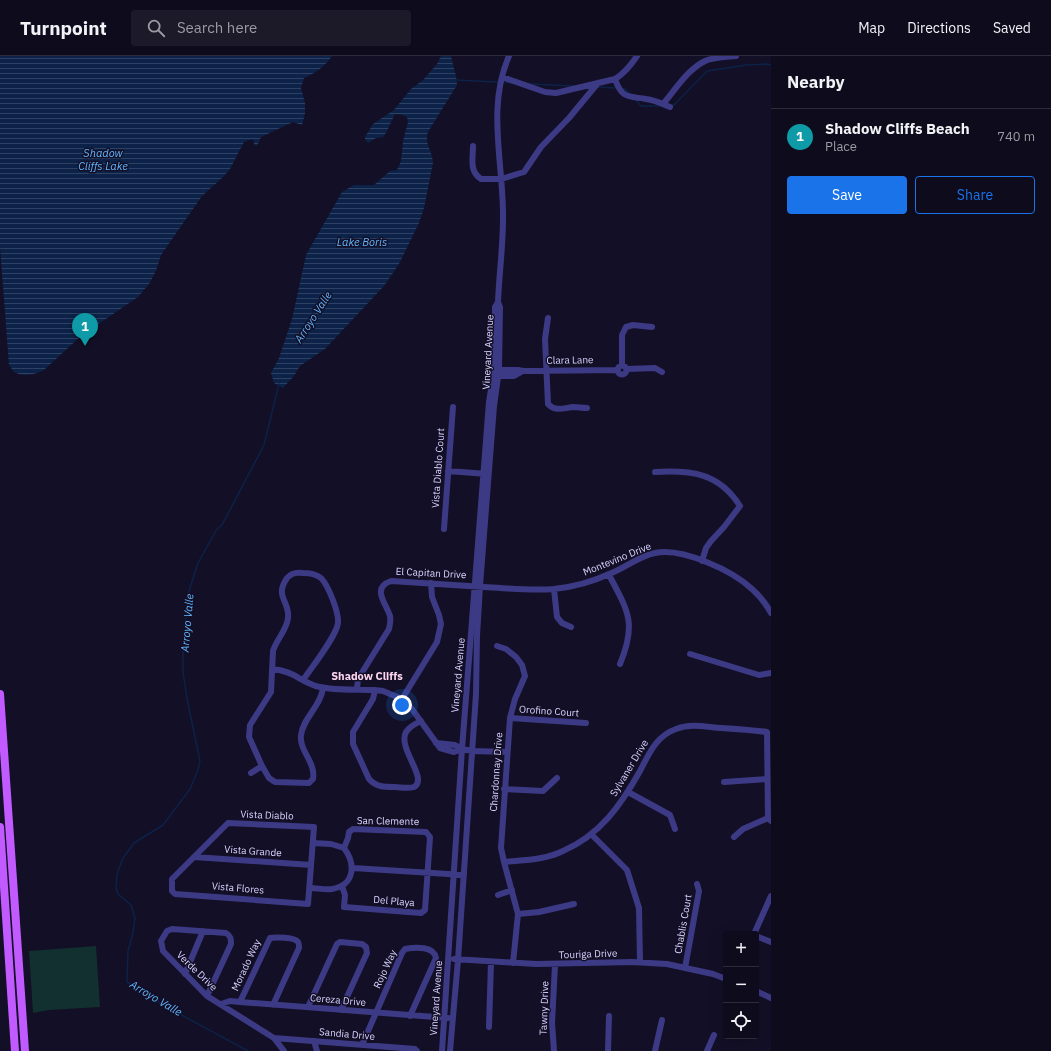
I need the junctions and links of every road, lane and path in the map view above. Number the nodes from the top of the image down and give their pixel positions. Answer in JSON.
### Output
{"nodes":[{"id":1,"x":509,"y":56,"type":"edge"},
{"id":2,"x":637,"y":56,"type":"edge"},
{"id":3,"x":736,"y":56,"type":"edge"},
{"id":4,"x":502,"y":77,"type":"junction"},
{"id":5,"x":616,"y":79,"type":"junction"},
{"id":6,"x":598,"y":83,"type":"junction"},
{"id":7,"x":663,"y":104,"type":"junction"},
{"id":8,"x":670,"y":107,"type":"dead end"},
{"id":9,"x":474,"y":146,"type":"dead end"},
{"id":10,"x":501,"y":179,"type":"junction"},
{"id":11,"x":548,"y":318,"type":"dead end"},
{"id":12,"x":652,"y":327,"type":"dead end"},
{"id":13,"x":622,"y":368,"type":"junction"},
{"id":14,"x":546,"y":371,"type":"junction"},
{"id":15,"x":662,"y":372,"type":"dead end"},
{"id":16,"x":497,"y":374,"type":"junction"},
{"id":17,"x":453,"y":407,"type":"dead end"},
{"id":18,"x":587,"y":408,"type":"dead end"},
{"id":19,"x":671,"y":463,"type":"dead end"},
{"id":20,"x":448,"y":471,"type":"junction"},
{"id":21,"x":671,"y":471,"type":"junction"},
{"id":22,"x":655,"y":472,"type":"dead end"},
{"id":23,"x":486,"y":474,"type":"junction"},
{"id":24,"x":444,"y":529,"type":"dead end"},
{"id":25,"x":702,"y":561,"type":"junction"},
{"id":26,"x":609,"y":575,"type":"junction"},
{"id":27,"x":431,"y":583,"type":"junction"},
{"id":28,"x":477,"y":586,"type":"junction"},
{"id":29,"x":554,"y":589,"type":"junction"},
{"id":30,"x":771,"y":613,"type":"edge"},
{"id":31,"x":571,"y":627,"type":"dead end"},
{"id":32,"x":497,"y":646,"type":"dead end"},
{"id":33,"x":690,"y":654,"type":"dead end"},
{"id":34,"x":620,"y":664,"type":"dead end"},
{"id":35,"x":272,"y":669,"type":"junction"},
{"id":36,"x":771,"y":672,"type":"edge"},
{"id":37,"x":303,"y":680,"type":"junction"},
{"id":38,"x":323,"y":688,"type":"junction"},
{"id":39,"x":357,"y":689,"type":"junction"},
{"id":40,"x":375,"y":690,"type":"junction"},
{"id":41,"x":0,"y":694,"type":"edge"},
{"id":42,"x":402,"y":699,"type":"junction"},
{"id":43,"x":510,"y":718,"type":"junction"},
{"id":44,"x":421,"y":721,"type":"junction"},
{"id":45,"x":586,"y":724,"type":"dead end"},
{"id":46,"x":462,"y":749,"type":"junction"},
{"id":47,"x":472,"y":751,"type":"junction"},
{"id":48,"x":507,"y":752,"type":"junction"},
{"id":49,"x":262,"y":766,"type":"junction"},
{"id":50,"x":251,"y":773,"type":"dead end"},
{"id":51,"x":557,"y":778,"type":"dead end"},
{"id":52,"x":767,"y":779,"type":"junction"},
{"id":53,"x":724,"y":782,"type":"dead end"},
{"id":54,"x":504,"y":789,"type":"junction"},
{"id":55,"x":628,"y":792,"type":"junction"},
{"id":56,"x":769,"y":820,"type":"edge"},
{"id":57,"x":0,"y":827,"type":"edge"},
{"id":58,"x":675,"y":829,"type":"dead end"},
{"id":59,"x":592,"y":834,"type":"junction"},
{"id":60,"x":734,"y":838,"type":"dead end"},
{"id":61,"x":313,"y":843,"type":"junction"},
{"id":62,"x":344,"y":848,"type":"junction"},
{"id":63,"x":194,"y":857,"type":"junction"},
{"id":64,"x":504,"y":862,"type":"junction"},
{"id":65,"x":311,"y":865,"type":"junction"},
{"id":66,"x":352,"y":868,"type":"junction"},
{"id":67,"x":427,"y":873,"type":"junction"},
{"id":68,"x":453,"y":874,"type":"junction"},
{"id":69,"x":464,"y":875,"type":"junction"},
{"id":70,"x":697,"y":884,"type":"dead end"},
{"id":71,"x":342,"y":886,"type":"junction"},
{"id":72,"x":310,"y":888,"type":"junction"},
{"id":73,"x":512,"y":890,"type":"junction"},
{"id":74,"x":498,"y":895,"type":"dead end"},
{"id":75,"x":771,"y":896,"type":"edge"},
{"id":76,"x":574,"y":904,"type":"dead end"},
{"id":77,"x":518,"y":914,"type":"junction"},
{"id":78,"x":203,"y":931,"type":"junction"},
{"id":79,"x":757,"y":931,"type":"edge"},
{"id":80,"x":759,"y":937,"type":"edge"},
{"id":81,"x":771,"y":942,"type":"edge"},
{"id":82,"x":449,"y":959,"type":"junction"},
{"id":83,"x":458,"y":960,"type":"junction"},
{"id":84,"x":491,"y":962,"type":"junction"},
{"id":85,"x":640,"y":962,"type":"junction"},
{"id":86,"x":513,"y":963,"type":"junction"},
{"id":87,"x":555,"y":965,"type":"junction"},
{"id":88,"x":685,"y":968,"type":"junction"},
{"id":89,"x":185,"y":974,"type":"junction"},
{"id":90,"x":723,"y":978,"type":"edge"},
{"id":91,"x":759,"y":993,"type":"edge"},
{"id":92,"x":207,"y":996,"type":"junction"},
{"id":93,"x":771,"y":998,"type":"edge"},
{"id":94,"x":240,"y":1002,"type":"junction"},
{"id":95,"x":221,"y":1004,"type":"junction"},
{"id":96,"x":273,"y":1004,"type":"junction"},
{"id":97,"x":308,"y":1007,"type":"junction"},
{"id":98,"x":341,"y":1010,"type":"junction"},
{"id":99,"x":375,"y":1013,"type":"junction"},
{"id":100,"x":410,"y":1016,"type":"junction"},
{"id":101,"x":609,"y":1016,"type":"dead end"},
{"id":102,"x":444,"y":1018,"type":"junction"},
{"id":103,"x":453,"y":1019,"type":"junction"},
{"id":104,"x":662,"y":1020,"type":"dead end"},
{"id":105,"x":489,"y":1027,"type":"dead end"},
{"id":106,"x":714,"y":1034,"type":"dead end"},
{"id":107,"x":274,"y":1038,"type":"junction"},
{"id":108,"x":314,"y":1041,"type":"junction"},
{"id":109,"x":349,"y":1044,"type":"junction"},
{"id":110,"x":362,"y":1045,"type":"junction"},
{"id":111,"x":384,"y":1049,"type":"edge"},
{"id":112,"x":15,"y":1051,"type":"edge"},
{"id":113,"x":25,"y":1051,"type":"edge"},
{"id":114,"x":284,"y":1051,"type":"edge"},
{"id":115,"x":317,"y":1051,"type":"edge"},
{"id":116,"x":350,"y":1051,"type":"edge"},
{"id":117,"x":417,"y":1051,"type":"edge"},
{"id":118,"x":442,"y":1051,"type":"edge"},
{"id":119,"x":450,"y":1051,"type":"edge"},
{"id":120,"x":554,"y":1051,"type":"edge"},
{"id":121,"x":608,"y":1051,"type":"edge"},
{"id":122,"x":655,"y":1051,"type":"edge"},
{"id":123,"x":708,"y":1051,"type":"edge"}],
"edges":[{"from":1,"to":4,"type":"street","name":"Vineyard Avenue"},
{"from":2,"to":5,"type":"street"},
{"from":3,"to":7,"type":"street"},
{"from":4,"to":6,"type":"street"},
{"from":4,"to":10,"type":"street","name":"Vineyard Avenue"},
{"from":5,"to":6,"type":"street"},
{"from":5,"to":7,"type":"street"},
{"from":6,"to":10,"type":"street"},
{"from":7,"to":8,"type":"street"},
{"from":9,"to":10,"type":"street"},
{"from":10,"to":16,"type":"street","name":"Vineyard Avenue"},
{"from":11,"to":14,"type":"street"},
{"from":12,"to":13,"type":"street"},
{"from":13,"to":14,"type":"street","name":"Clara Lane"},
{"from":13,"to":15,"type":"street","name":"Clara Lane"},
{"from":14,"to":16,"type":"street","name":"Clara Lane"},
{"from":14,"to":18,"type":"street"},
{"from":16,"to":23,"type":"street","name":"Vineyard Avenue"},
{"from":17,"to":20,"type":"street","name":"Vista Diablo Court"},
{"from":19,"to":21,"type":"street"},
{"from":20,"to":23,"type":"street"},
{"from":20,"to":24,"type":"street","name":"Vista Diablo Court"},
{"from":21,"to":22,"type":"street"},
{"from":21,"to":25,"type":"street"},
{"from":23,"to":28,"type":"street","name":"Vineyard Avenue"},
{"from":25,"to":26,"type":"street","name":"Montevino Drive"},
{"from":25,"to":30,"type":"street","name":"Montevino Drive"},
{"from":26,"to":29,"type":"street","name":"Montevino Drive"},
{"from":26,"to":34,"type":"street"},
{"from":27,"to":28,"type":"street","name":"El Capitan Drive"},
{"from":27,"to":39,"type":"street","name":"El Capitan Drive"},
{"from":27,"to":42,"type":"street"},
{"from":28,"to":29,"type":"street","name":"Montevino Drive"},
{"from":28,"to":46,"type":"street","name":"Vineyard Avenue"},
{"from":28,"to":47,"type":"street","name":"Vineyard Avenue"},
{"from":29,"to":31,"type":"street"},
{"from":32,"to":43,"type":"street","name":"Chardonnay Drive"},
{"from":33,"to":36,"type":"street"},
{"from":35,"to":37,"type":"street"},
{"from":35,"to":37,"type":"street"},
{"from":35,"to":49,"type":"street"},
{"from":37,"to":38,"type":"street"},
{"from":38,"to":39,"type":"street"},
{"from":38,"to":49,"type":"street"},
{"from":39,"to":40,"type":"street"},
{"from":40,"to":42,"type":"street"},
{"from":40,"to":44,"type":"street"},
{"from":41,"to":113,"type":"main road"},
{"from":42,"to":44,"type":"street"},
{"from":43,"to":45,"type":"street","name":"Orofino Court"},
{"from":43,"to":48,"type":"street","name":"Chardonnay Drive"},
{"from":44,"to":46,"type":"street"},
{"from":46,"to":47,"type":"street"},
{"from":46,"to":68,"type":"street","name":"Vineyard Avenue"},
{"from":47,"to":48,"type":"street"},
{"from":47,"to":69,"type":"street","name":"Vineyard Avenue"},
{"from":48,"to":54,"type":"street","name":"Chardonnay Drive"},
{"from":49,"to":50,"type":"street"},
{"from":51,"to":54,"type":"street"},
{"from":52,"to":53,"type":"street"},
{"from":52,"to":55,"type":"street","name":"Sylvaner Drive"},
{"from":52,"to":56,"type":"street","name":"Sylvaner Drive"},
{"from":54,"to":64,"type":"street","name":"Chardonnay Drive"},
{"from":55,"to":58,"type":"street"},
{"from":55,"to":59,"type":"street","name":"Sylvaner Drive"},
{"from":56,"to":60,"type":"street"},
{"from":57,"to":112,"type":"main road"},
{"from":59,"to":64,"type":"street","name":"Sylvaner Drive"},
{"from":59,"to":85,"type":"street"},
{"from":61,"to":62,"type":"street"},
{"from":61,"to":63,"type":"street","name":"Vista Diablo"},
{"from":61,"to":65,"type":"street","name":"Vista Diablo"},
{"from":62,"to":66,"type":"street"},
{"from":62,"to":67,"type":"street","name":"San Clemente"},
{"from":63,"to":65,"type":"street","name":"Vista Grande"},
{"from":63,"to":72,"type":"street","name":"Vista Flores"},
{"from":64,"to":73,"type":"street","name":"Chardonnay Drive"},
{"from":65,"to":72,"type":"street","name":"Vista Flores"},
{"from":66,"to":67,"type":"street"},
{"from":66,"to":71,"type":"street"},
{"from":67,"to":68,"type":"street"},
{"from":67,"to":71,"type":"street","name":"Del Playa"},
{"from":68,"to":69,"type":"street"},
{"from":68,"to":82,"type":"street","name":"Vineyard Avenue"},
{"from":69,"to":83,"type":"street","name":"Vineyard Avenue"},
{"from":70,"to":88,"type":"street","name":"Chablis Court"},
{"from":71,"to":72,"type":"street"},
{"from":73,"to":74,"type":"street"},
{"from":73,"to":77,"type":"street","name":"Chardonnay Drive"},
{"from":75,"to":79,"type":"street"},
{"from":76,"to":77,"type":"street"},
{"from":77,"to":86,"type":"street","name":"Chardonnay Drive"},
{"from":78,"to":89,"type":"street"},
{"from":78,"to":89,"type":"street","name":"Verde Drive"},
{"from":78,"to":92,"type":"street","name":"Verde Drive"},
{"from":80,"to":81,"type":"street"},
{"from":82,"to":83,"type":"street","name":"Touriga Drive"},
{"from":82,"to":102,"type":"street","name":"Vineyard Avenue"},
{"from":83,"to":84,"type":"street","name":"Touriga Drive"},
{"from":83,"to":103,"type":"street","name":"Vineyard Avenue"},
{"from":84,"to":86,"type":"street","name":"Touriga Drive"},
{"from":84,"to":105,"type":"street"},
{"from":85,"to":87,"type":"street","name":"Touriga Drive"},
{"from":85,"to":88,"type":"street","name":"Touriga Drive"},
{"from":86,"to":87,"type":"street","name":"Touriga Drive"},
{"from":87,"to":120,"type":"street","name":"Tawny Drive"},
{"from":88,"to":90,"type":"street","name":"Touriga Drive"},
{"from":89,"to":92,"type":"street","name":"Verde Drive"},
{"from":91,"to":93,"type":"street"},
{"from":92,"to":95,"type":"street","name":"Verde Drive"},
{"from":94,"to":95,"type":"street","name":"Cereza Drive"},
{"from":94,"to":96,"type":"street","name":"Cereza Drive"},
{"from":94,"to":96,"type":"street","name":"Morado Way"},
{"from":95,"to":107,"type":"street","name":"Verde Drive"},
{"from":96,"to":97,"type":"street","name":"Cereza Drive"},
{"from":97,"to":98,"type":"street","name":"Cereza Drive"},
{"from":97,"to":98,"type":"street"},
{"from":98,"to":99,"type":"street","name":"Cereza Drive"},
{"from":99,"to":100,"type":"street","name":"Cereza Drive"},
{"from":99,"to":100,"type":"street","name":"Rojo Way"},
{"from":99,"to":110,"type":"street","name":"Rojo Way"},
{"from":100,"to":102,"type":"street","name":"Cereza Drive"},
{"from":101,"to":121,"type":"street"},
{"from":102,"to":103,"type":"street","name":"Cereza Drive"},
{"from":102,"to":118,"type":"street","name":"Vineyard Avenue"},
{"from":103,"to":119,"type":"street","name":"Vineyard Avenue"},
{"from":104,"to":122,"type":"street"},
{"from":106,"to":123,"type":"street"},
{"from":107,"to":108,"type":"street","name":"Sandia Drive"},
{"from":107,"to":114,"type":"street","name":"Verde Drive"},
{"from":108,"to":109,"type":"street","name":"Sandia Drive"},
{"from":108,"to":115,"type":"street"},
{"from":109,"to":110,"type":"street","name":"Sandia Drive"},
{"from":109,"to":116,"type":"street"},
{"from":110,"to":111,"type":"street","name":"Sandia Drive"},
{"from":111,"to":117,"type":"street","name":"Sandia Drive"}]}
